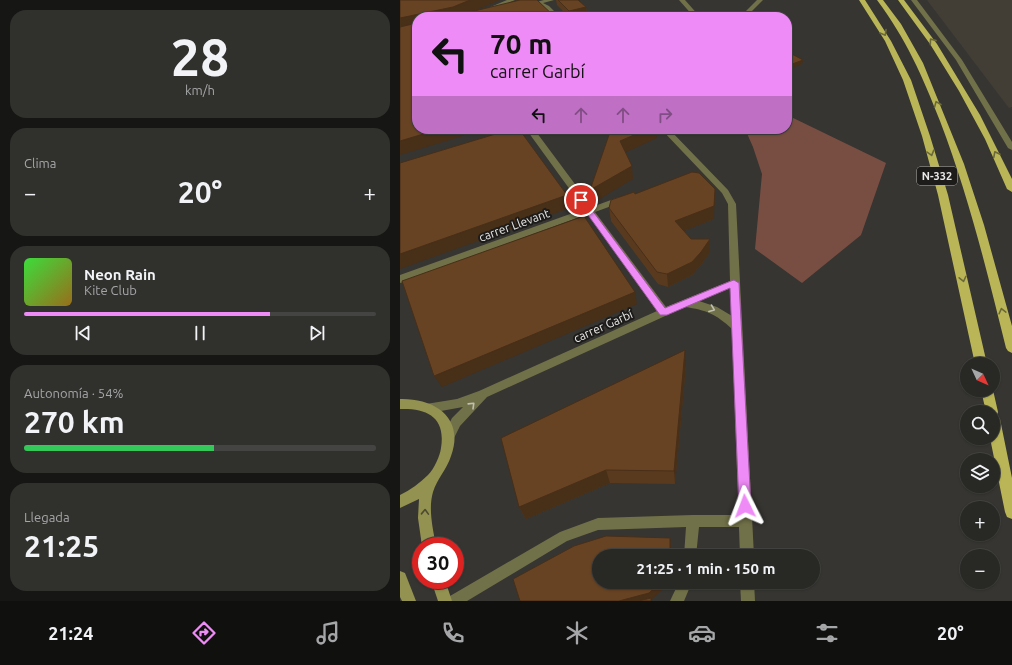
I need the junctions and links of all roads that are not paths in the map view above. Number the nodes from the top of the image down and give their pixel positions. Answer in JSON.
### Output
{"nodes":[{"id":1,"x":512,"y":0,"type":"edge"},
{"id":2,"x":527,"y":0,"type":"edge"},
{"id":3,"x":551,"y":0,"type":"edge"},
{"id":4,"x":682,"y":0,"type":"edge"},
{"id":5,"x":760,"y":0,"type":"edge"},
{"id":6,"x":862,"y":0,"type":"edge"},
{"id":7,"x":880,"y":0,"type":"edge"},
{"id":8,"x":901,"y":0,"type":"edge"},
{"id":9,"x":914,"y":0,"type":"edge"},
{"id":10,"x":537,"y":3,"type":"junction"},
{"id":11,"x":522,"y":7,"type":"edge"},
{"id":12,"x":482,"y":12,"type":"edge"},
{"id":13,"x":552,"y":12,"type":"edge"},
{"id":14,"x":693,"y":12,"type":"edge"},
{"id":15,"x":748,"y":12,"type":"edge"},
{"id":16,"x":534,"y":134,"type":"edge"},
{"id":17,"x":669,"y":134,"type":"edge"},
{"id":18,"x":1012,"y":148,"type":"edge"},
{"id":19,"x":1012,"y":190,"type":"edge"},
{"id":20,"x":632,"y":196,"type":"edge"},
{"id":21,"x":589,"y":211,"type":"junction"},
{"id":22,"x":400,"y":279,"type":"edge"},
{"id":23,"x":734,"y":283,"type":"junction"},
{"id":24,"x":682,"y":304,"type":"junction"},
{"id":25,"x":664,"y":312,"type":"junction"},
{"id":26,"x":737,"y":327,"type":"junction"},
{"id":27,"x":1012,"y":348,"type":"edge"},
{"id":28,"x":979,"y":357,"type":"edge"},
{"id":29,"x":483,"y":394,"type":"junction"},
{"id":30,"x":400,"y":404,"type":"edge"},
{"id":31,"x":430,"y":408,"type":"junction"},
{"id":32,"x":449,"y":436,"type":"junction"},
{"id":33,"x":998,"y":445,"type":"edge"},
{"id":34,"x":432,"y":479,"type":"junction"},
{"id":35,"x":400,"y":502,"type":"edge"},
{"id":36,"x":1012,"y":512,"type":"edge"},
{"id":37,"x":694,"y":521,"type":"junction"},
{"id":38,"x":746,"y":521,"type":"junction"},
{"id":39,"x":428,"y":537,"type":"edge"},
{"id":40,"x":691,"y":549,"type":"edge"},
{"id":41,"x":747,"y":549,"type":"edge"},
{"id":42,"x":400,"y":578,"type":"edge"},
{"id":43,"x":441,"y":589,"type":"edge"},
{"id":44,"x":683,"y":589,"type":"edge"},
{"id":45,"x":747,"y":589,"type":"edge"},
{"id":46,"x":408,"y":601,"type":"edge"},
{"id":47,"x":444,"y":601,"type":"edge"},
{"id":48,"x":455,"y":601,"type":"edge"},
{"id":49,"x":677,"y":601,"type":"edge"},
{"id":50,"x":748,"y":601,"type":"edge"}],
"edges":[{"from":1,"to":12,"type":"street"},
{"from":2,"to":10,"type":"street"},
{"from":3,"to":10,"type":"street"},
{"from":4,"to":14,"type":"street"},
{"from":5,"to":15,"type":"street"},
{"from":6,"to":28,"type":"highway","number":"N-332","one_way":true},
{"from":27,"to":7,"type":"highway","number":"N-332","one_way":true},
{"from":19,"to":8,"type":"highway","one_way":true},
{"from":9,"to":18,"type":"street"},
{"from":10,"to":11,"type":"street"},
{"from":10,"to":13,"type":"street"},
{"from":16,"to":21,"type":"street"},
{"from":17,"to":23,"type":"street"},
{"from":20,"to":21,"type":"street","name":"carrer Llevant"},
{"from":21,"to":22,"type":"street","name":"carrer Llevant"},
{"from":21,"to":25,"type":"street"},
{"from":23,"to":24,"type":"street","name":"carrer Garbí"},
{"from":23,"to":26,"type":"street"},
{"from":24,"to":25,"type":"street","name":"carrer Garbí"},
{"from":24,"to":26,"type":"street","one_way":true},
{"from":25,"to":29,"type":"street","name":"carrer Garbí"},
{"from":26,"to":38,"type":"street"},
{"from":29,"to":31,"type":"street","name":"carrer Garbí"},
{"from":32,"to":29,"type":"street","one_way":true},
{"from":30,"to":31,"type":"main road"},
{"from":31,"to":32,"type":"main road"},
{"from":32,"to":34,"type":"main road"},
{"from":33,"to":36,"type":"highway"},
{"from":34,"to":35,"type":"main road"},
{"from":39,"to":34,"type":"main road","one_way":true},
{"from":37,"to":38,"type":"lane"},
{"from":37,"to":40,"type":"lane"},
{"from":37,"to":48,"type":"lane"},
{"from":38,"to":41,"type":"street"},
{"from":42,"to":46,"type":"main road"},
{"from":43,"to":47,"type":"main road"},
{"from":44,"to":49,"type":"lane"},
{"from":45,"to":50,"type":"street"}]}
